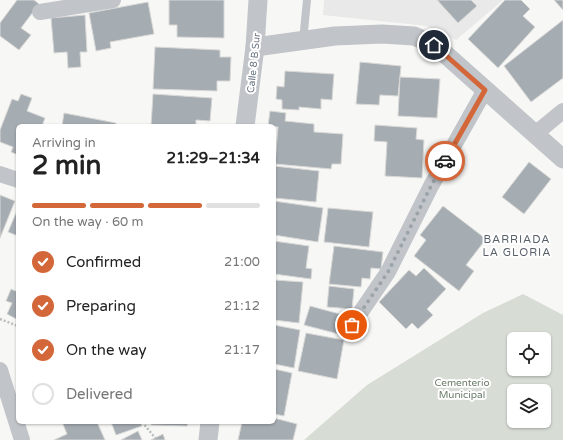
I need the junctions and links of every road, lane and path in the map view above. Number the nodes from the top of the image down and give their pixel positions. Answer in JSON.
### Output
{"nodes":[{"id":1,"x":113,"y":0,"type":"edge"},
{"id":2,"x":258,"y":0,"type":"edge"},
{"id":3,"x":307,"y":0,"type":"edge"},
{"id":4,"x":40,"y":12,"type":"dead end"},
{"id":5,"x":303,"y":42,"type":"junction"},
{"id":6,"x":256,"y":48,"type":"junction"},
{"id":7,"x":485,"y":90,"type":"junction"},
{"id":8,"x":563,"y":111,"type":"edge"},
{"id":9,"x":245,"y":124,"type":"edge"},
{"id":10,"x":535,"y":134,"type":"junction"},
{"id":11,"x":563,"y":159,"type":"edge"},
{"id":12,"x":0,"y":174,"type":"edge"},
{"id":13,"x":16,"y":179,"type":"edge"},
{"id":14,"x":0,"y":319,"type":"edge"},
{"id":15,"x":16,"y":325,"type":"edge"},
{"id":16,"x":352,"y":325,"type":"dead end"},
{"id":17,"x":0,"y":370,"type":"edge"},
{"id":18,"x":16,"y":421,"type":"edge"},
{"id":19,"x":17,"y":424,"type":"edge"},
{"id":20,"x":144,"y":424,"type":"edge"},
{"id":21,"x":210,"y":424,"type":"edge"},
{"id":22,"x":22,"y":440,"type":"edge"},
{"id":23,"x":157,"y":440,"type":"edge"},
{"id":24,"x":208,"y":440,"type":"edge"}],
"edges":[{"from":1,"to":4,"type":"street"},
{"from":2,"to":6,"type":"street","name":"Calle 8 B Sur"},
{"from":3,"to":5,"type":"lane"},
{"from":5,"to":6,"type":"street"},
{"from":5,"to":7,"type":"street"},
{"from":6,"to":9,"type":"street","name":"Calle 8 B Sur"},
{"from":7,"to":10,"type":"street"},
{"from":7,"to":16,"type":"street"},
{"from":8,"to":10,"type":"street"},
{"from":10,"to":11,"type":"street"},
{"from":12,"to":13,"type":"street"},
{"from":14,"to":15,"type":"path"},
{"from":17,"to":18,"type":"street"},
{"from":19,"to":22,"type":"street"},
{"from":20,"to":23,"type":"path"},
{"from":21,"to":24,"type":"street"}]}
